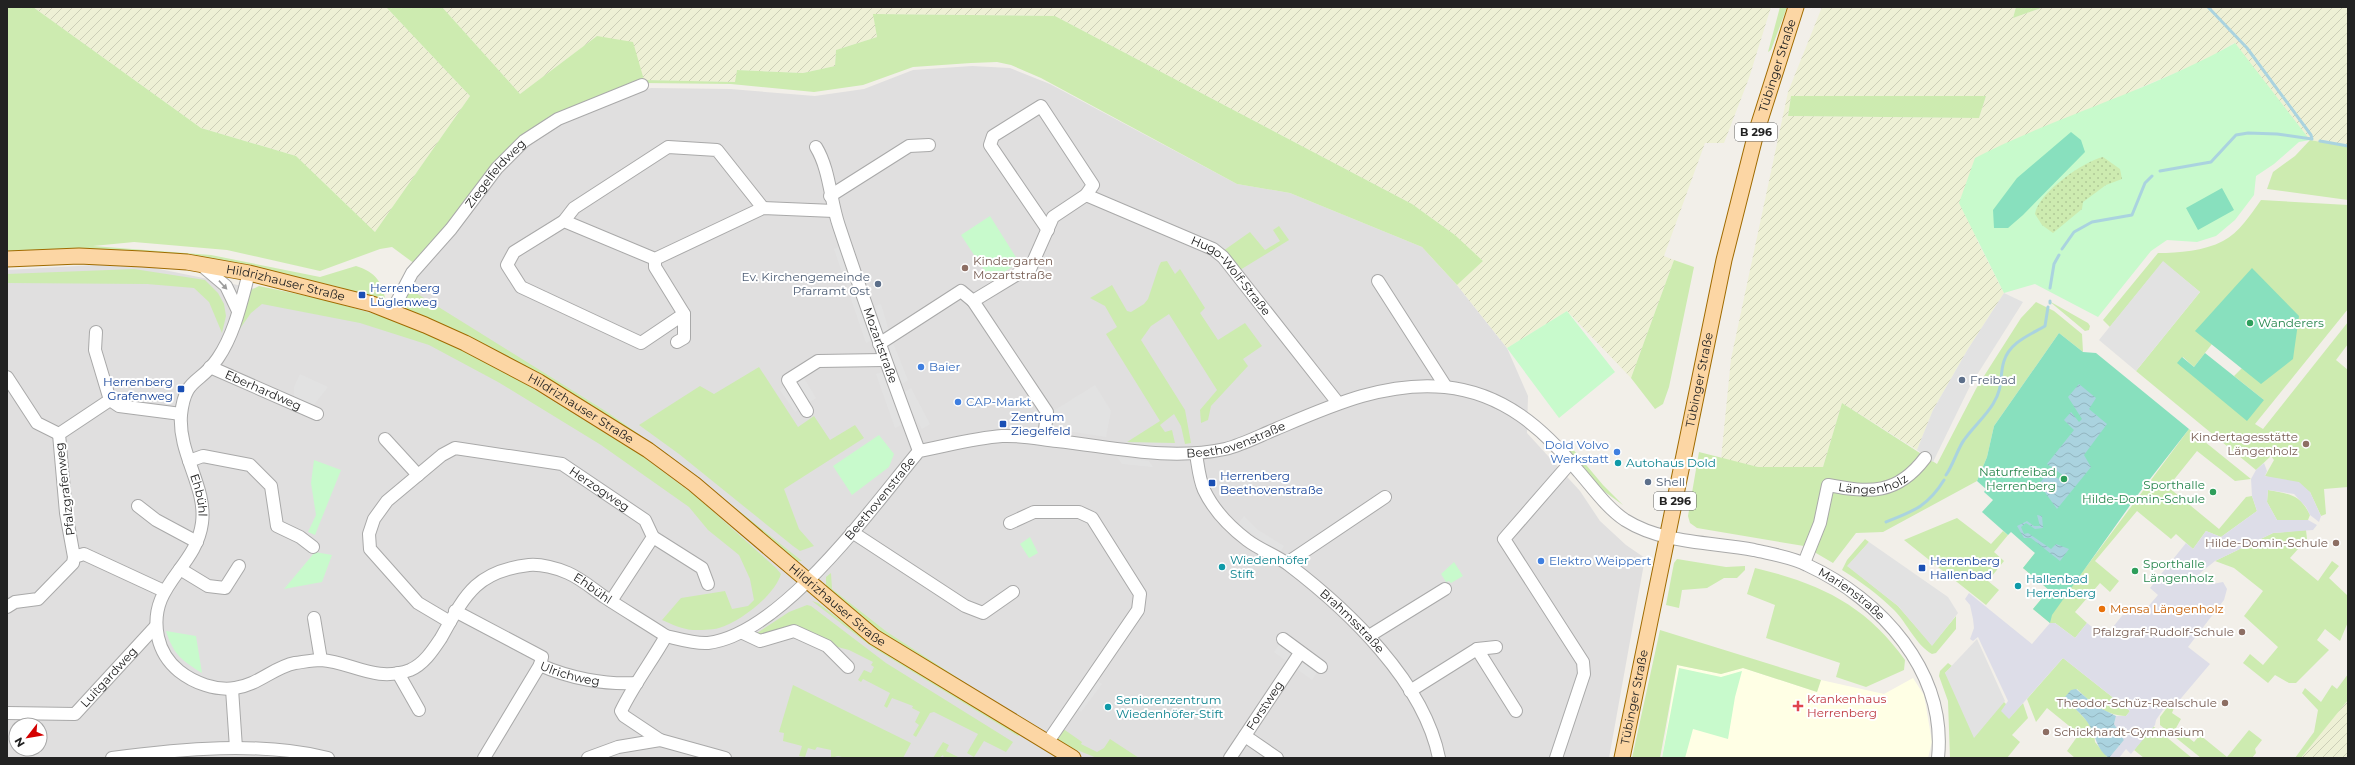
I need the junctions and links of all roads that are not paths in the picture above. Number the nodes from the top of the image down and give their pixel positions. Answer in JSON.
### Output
{"nodes":[{"id":1,"x":1796,"y":7,"type":"edge"},
{"id":2,"x":642,"y":85,"type":"dead end"},
{"id":3,"x":929,"y":145,"type":"dead end"},
{"id":4,"x":816,"y":148,"type":"dead end"},
{"id":5,"x":1086,"y":195,"type":"junction"},
{"id":6,"x":830,"y":196,"type":"junction"},
{"id":7,"x":763,"y":208,"type":"junction"},
{"id":8,"x":834,"y":211,"type":"junction"},
{"id":9,"x":564,"y":221,"type":"junction"},
{"id":10,"x":1048,"y":230,"type":"junction"},
{"id":11,"x":7,"y":259,"type":"edge"},
{"id":12,"x":654,"y":259,"type":"junction"},
{"id":13,"x":201,"y":264,"type":"junction"},
{"id":14,"x":249,"y":273,"type":"junction"},
{"id":15,"x":1378,"y":281,"type":"dead end"},
{"id":16,"x":973,"y":301,"type":"junction"},
{"id":17,"x":238,"y":311,"type":"junction"},
{"id":18,"x":392,"y":311,"type":"junction"},
{"id":19,"x":684,"y":314,"type":"junction"},
{"id":20,"x":96,"y":332,"type":"dead end"},
{"id":21,"x":677,"y":342,"type":"dead end"},
{"id":22,"x":879,"y":344,"type":"junction"},
{"id":23,"x":884,"y":360,"type":"junction"},
{"id":24,"x":210,"y":367,"type":"junction"},
{"id":25,"x":7,"y":377,"type":"edge"},
{"id":26,"x":1446,"y":387,"type":"junction"},
{"id":27,"x":110,"y":400,"type":"junction"},
{"id":28,"x":1338,"y":403,"type":"junction"},
{"id":29,"x":807,"y":411,"type":"dead end"},
{"id":30,"x":181,"y":414,"type":"junction"},
{"id":31,"x":317,"y":414,"type":"dead end"},
{"id":32,"x":59,"y":434,"type":"junction"},
{"id":33,"x":385,"y":439,"type":"dead end"},
{"id":34,"x":1044,"y":439,"type":"junction"},
{"id":35,"x":919,"y":451,"type":"junction"},
{"id":36,"x":1196,"y":454,"type":"junction"},
{"id":37,"x":1925,"y":458,"type":"dead end"},
{"id":38,"x":189,"y":461,"type":"junction"},
{"id":39,"x":1571,"y":462,"type":"junction"},
{"id":40,"x":418,"y":475,"type":"junction"},
{"id":41,"x":1385,"y":497,"type":"dead end"},
{"id":42,"x":138,"y":506,"type":"dead end"},
{"id":43,"x":1010,"y":523,"type":"dead end"},
{"id":44,"x":852,"y":532,"type":"junction"},
{"id":45,"x":653,"y":537,"type":"junction"},
{"id":46,"x":1668,"y":537,"type":"junction"},
{"id":47,"x":197,"y":542,"type":"junction"},
{"id":48,"x":314,"y":547,"type":"dead end"},
{"id":49,"x":74,"y":557,"type":"junction"},
{"id":50,"x":1804,"y":563,"type":"junction"},
{"id":51,"x":1287,"y":564,"type":"junction"},
{"id":52,"x":239,"y":566,"type":"dead end"},
{"id":53,"x":180,"y":569,"type":"junction"},
{"id":54,"x":807,"y":582,"type":"junction"},
{"id":55,"x":708,"y":584,"type":"dead end"},
{"id":56,"x":1445,"y":588,"type":"dead end"},
{"id":57,"x":164,"y":591,"type":"junction"},
{"id":58,"x":1014,"y":592,"type":"dead end"},
{"id":59,"x":611,"y":601,"type":"junction"},
{"id":60,"x":7,"y":606,"type":"edge"},
{"id":61,"x":456,"y":611,"type":"junction"},
{"id":62,"x":314,"y":618,"type":"dead end"},
{"id":63,"x":450,"y":622,"type":"junction"},
{"id":64,"x":156,"y":626,"type":"junction"},
{"id":65,"x":743,"y":633,"type":"junction"},
{"id":66,"x":666,"y":636,"type":"junction"},
{"id":67,"x":1369,"y":636,"type":"junction"},
{"id":68,"x":1283,"y":639,"type":"dead end"},
{"id":69,"x":1496,"y":647,"type":"dead end"},
{"id":70,"x":1477,"y":649,"type":"junction"},
{"id":71,"x":1300,"y":653,"type":"junction"},
{"id":72,"x":321,"y":660,"type":"junction"},
{"id":73,"x":540,"y":665,"type":"junction"},
{"id":74,"x":848,"y":667,"type":"dead end"},
{"id":75,"x":1320,"y":667,"type":"dead end"},
{"id":76,"x":398,"y":673,"type":"junction"},
{"id":77,"x":634,"y":686,"type":"junction"},
{"id":78,"x":232,"y":689,"type":"junction"},
{"id":79,"x":1410,"y":691,"type":"junction"},
{"id":80,"x":419,"y":710,"type":"dead end"},
{"id":81,"x":1516,"y":711,"type":"dead end"},
{"id":82,"x":7,"y":713,"type":"edge"},
{"id":83,"x":1245,"y":736,"type":"junction"},
{"id":84,"x":660,"y":740,"type":"junction"},
{"id":85,"x":1047,"y":743,"type":"junction"},
{"id":86,"x":236,"y":748,"type":"junction"},
{"id":87,"x":112,"y":758,"type":"edge"},
{"id":88,"x":328,"y":758,"type":"edge"},
{"id":89,"x":484,"y":758,"type":"edge"},
{"id":90,"x":588,"y":758,"type":"edge"},
{"id":91,"x":724,"y":758,"type":"edge"},
{"id":92,"x":1073,"y":758,"type":"edge"},
{"id":93,"x":1230,"y":758,"type":"edge"},
{"id":94,"x":1277,"y":758,"type":"edge"},
{"id":95,"x":1439,"y":758,"type":"edge"},
{"id":96,"x":1556,"y":758,"type":"edge"},
{"id":97,"x":1622,"y":758,"type":"edge"},
{"id":98,"x":1938,"y":758,"type":"edge"}],
"edges":[{"from":1,"to":46,"type":"main road","name":"Tübinger Straße","number":"B 296"},
{"from":2,"to":18,"type":"street","name":"Ziegelfeldweg"},
{"from":3,"to":6,"type":"street"},
{"from":4,"to":6,"type":"street","name":"Mozartstraße"},
{"from":5,"to":10,"type":"street"},
{"from":5,"to":10,"type":"street"},
{"from":5,"to":28,"type":"street","name":"Hugo-Wolf-Straße"},
{"from":6,"to":8,"type":"street","name":"Mozartstraße"},
{"from":7,"to":8,"type":"street"},
{"from":7,"to":9,"type":"street"},
{"from":7,"to":12,"type":"street"},
{"from":8,"to":22,"type":"street","name":"Mozartstraße"},
{"from":9,"to":12,"type":"street"},
{"from":9,"to":19,"type":"street"},
{"from":10,"to":16,"type":"street"},
{"from":11,"to":13,"type":"main road","name":"Hildrizhauser Straße"},
{"from":12,"to":19,"type":"street"},
{"from":13,"to":14,"type":"main road","name":"Hildrizhauser Straße"},
{"from":13,"to":17,"type":"street","one_way":true},
{"from":14,"to":17,"type":"street","name":"Ehbühl"},
{"from":14,"to":18,"type":"main road","name":"Hildrizhauser Straße"},
{"from":15,"to":26,"type":"street"},
{"from":16,"to":22,"type":"street"},
{"from":16,"to":34,"type":"street"},
{"from":17,"to":24,"type":"street","name":"Ehbühl"},
{"from":18,"to":54,"type":"main road","name":"Hildrizhauser Straße"},
{"from":19,"to":21,"type":"street"},
{"from":20,"to":27,"type":"street"},
{"from":22,"to":23,"type":"street","name":"Mozartstraße"},
{"from":23,"to":29,"type":"street"},
{"from":23,"to":35,"type":"street","name":"Mozartstraße"},
{"from":24,"to":30,"type":"street","name":"Ehbühl"},
{"from":24,"to":31,"type":"street","name":"Eberhardweg"},
{"from":25,"to":32,"type":"street"},
{"from":26,"to":28,"type":"street","name":"Beethovenstraße"},
{"from":26,"to":39,"type":"street","name":"Beethovenstraße"},
{"from":27,"to":30,"type":"street"},
{"from":27,"to":32,"type":"street","name":"Pfalzgrafenweg"},
{"from":28,"to":36,"type":"street","name":"Beethovenstraße"},
{"from":30,"to":38,"type":"street","name":"Ehbühl"},
{"from":32,"to":49,"type":"street","name":"Pfalzgrafenweg"},
{"from":33,"to":40,"type":"street"},
{"from":34,"to":35,"type":"street","name":"Beethovenstraße"},
{"from":34,"to":36,"type":"street","name":"Beethovenstraße"},
{"from":35,"to":44,"type":"street","name":"Beethovenstraße"},
{"from":36,"to":51,"type":"street","name":"Brahmsstraße"},
{"from":37,"to":50,"type":"street","name":"Längenholz"},
{"from":38,"to":47,"type":"street","name":"Ehbühl"},
{"from":38,"to":48,"type":"street"},
{"from":39,"to":46,"type":"street","name":"Beethovenstraße"},
{"from":39,"to":96,"type":"street"},
{"from":40,"to":45,"type":"street","name":"Herzogweg"},
{"from":40,"to":63,"type":"street","name":"Herzogweg"},
{"from":41,"to":51,"type":"street"},
{"from":42,"to":47,"type":"street"},
{"from":43,"to":85,"type":"street"},
{"from":44,"to":54,"type":"street","name":"Beethovenstraße"},
{"from":44,"to":58,"type":"street"},
{"from":45,"to":55,"type":"street"},
{"from":45,"to":59,"type":"street"},
{"from":46,"to":50,"type":"street","name":"Marienstraße"},
{"from":46,"to":97,"type":"main road","name":"Tübinger Straße"},
{"from":47,"to":53,"type":"street","name":"Ehbühl"},
{"from":49,"to":57,"type":"street"},
{"from":49,"to":60,"type":"street"},
{"from":50,"to":98,"type":"street","name":"Marienstraße"},
{"from":51,"to":67,"type":"street","name":"Brahmsstraße"},
{"from":52,"to":53,"type":"street"},
{"from":53,"to":57,"type":"street","name":"Ehbühl"},
{"from":54,"to":65,"type":"street","name":"Ehbühl"},
{"from":54,"to":85,"type":"main road","name":"Hildrizhauser Straße"},
{"from":56,"to":67,"type":"street"},
{"from":57,"to":64,"type":"street","name":"Ehbühl"},
{"from":59,"to":61,"type":"street","name":"Ehbühl"},
{"from":59,"to":66,"type":"street","name":"Ehbühl"},
{"from":61,"to":63,"type":"street","name":"Ehbühl"},
{"from":61,"to":73,"type":"street"},
{"from":62,"to":72,"type":"street"},
{"from":63,"to":76,"type":"street","name":"Ehbühl"},
{"from":64,"to":78,"type":"street","name":"Ehbühl"},
{"from":64,"to":82,"type":"street","name":"Luitgardweg"},
{"from":65,"to":66,"type":"street","name":"Ehbühl"},
{"from":65,"to":74,"type":"street"},
{"from":66,"to":77,"type":"street"},
{"from":67,"to":79,"type":"street","name":"Brahmsstraße"},
{"from":68,"to":71,"type":"street"},
{"from":69,"to":70,"type":"street"},
{"from":70,"to":79,"type":"street"},
{"from":70,"to":81,"type":"street"},
{"from":71,"to":75,"type":"street"},
{"from":71,"to":83,"type":"street","name":"Forstweg"},
{"from":72,"to":76,"type":"street","name":"Ehbühl"},
{"from":72,"to":78,"type":"street","name":"Ehbühl"},
{"from":73,"to":77,"type":"street","name":"Ulrichweg"},
{"from":73,"to":89,"type":"street","name":"Ulrichweg"},
{"from":76,"to":80,"type":"street"},
{"from":77,"to":84,"type":"street"},
{"from":78,"to":86,"type":"street"},
{"from":79,"to":95,"type":"street","name":"Brahmsstraße"},
{"from":83,"to":93,"type":"street","name":"Forstweg"},
{"from":83,"to":94,"type":"street"},
{"from":84,"to":90,"type":"street"},
{"from":84,"to":91,"type":"street"},
{"from":85,"to":92,"type":"main road","name":"Hildrizhauser Straße"},
{"from":86,"to":87,"type":"street"},
{"from":86,"to":88,"type":"street"}]}
